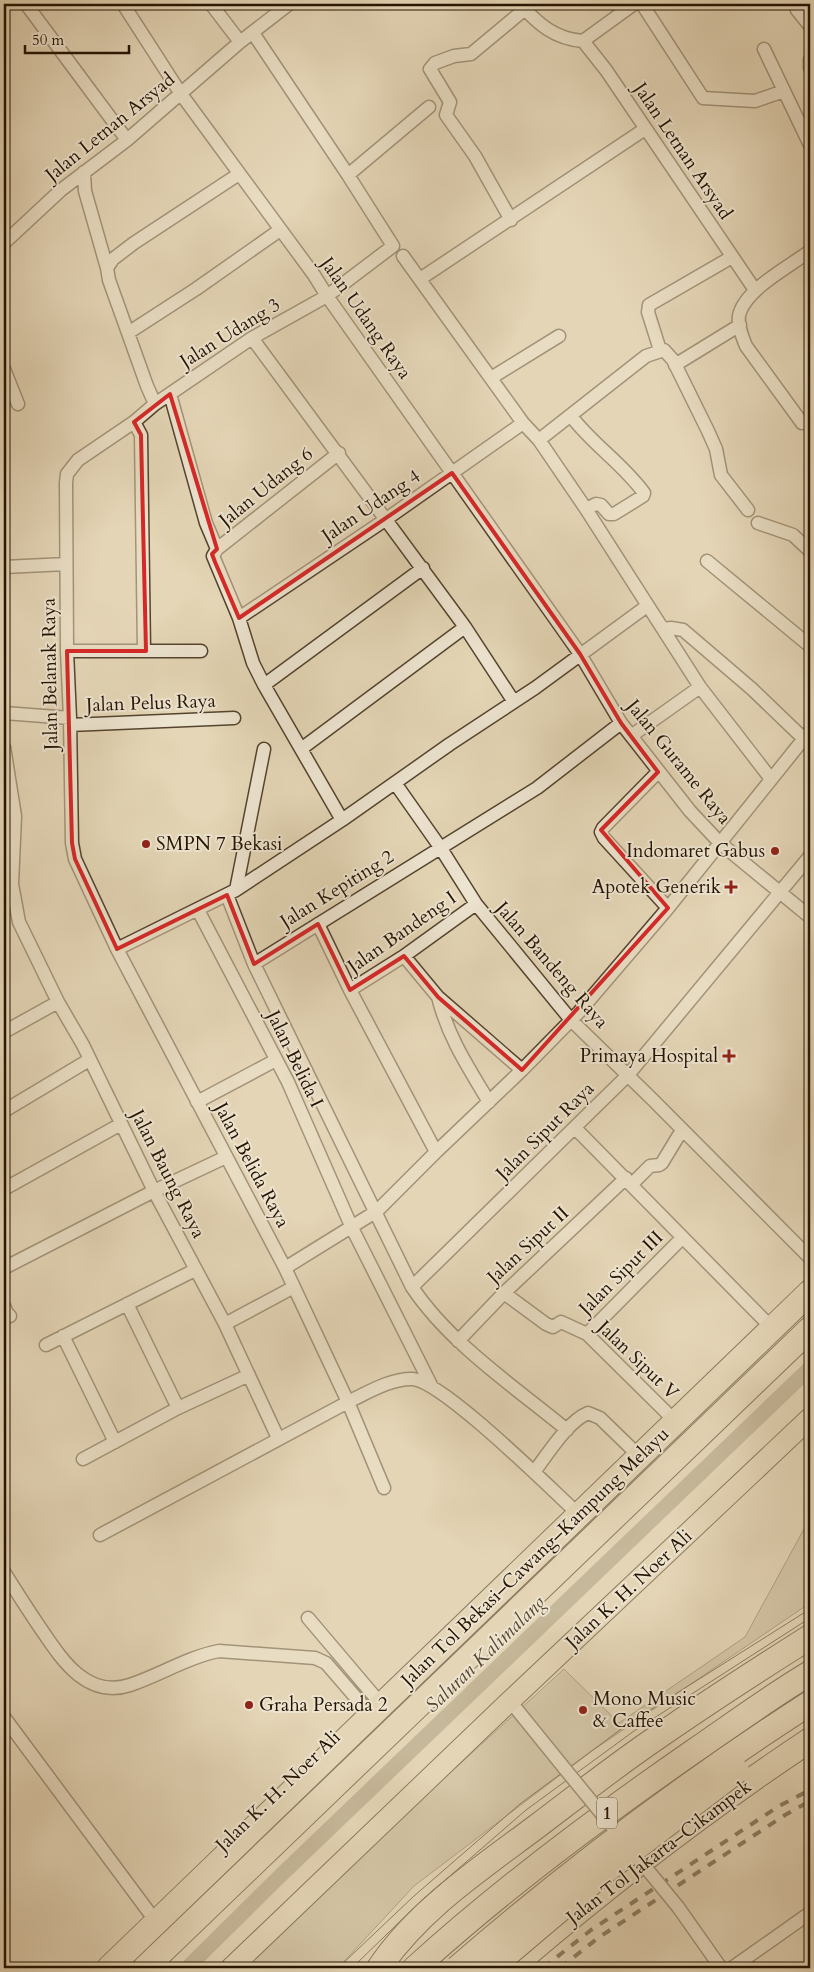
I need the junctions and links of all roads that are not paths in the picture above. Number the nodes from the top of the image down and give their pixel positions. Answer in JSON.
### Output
{"nodes":[{"id":1,"x":26,"y":4,"type":"edge"},
{"id":2,"x":123,"y":4,"type":"edge"},
{"id":3,"x":212,"y":4,"type":"edge"},
{"id":4,"x":289,"y":4,"type":"edge"},
{"id":5,"x":634,"y":4,"type":"edge"},
{"id":6,"x":642,"y":4,"type":"edge"},
{"id":7,"x":796,"y":4,"type":"edge"},
{"id":8,"x":522,"y":6,"type":"edge"},
{"id":9,"x":810,"y":26,"type":"edge"},
{"id":10,"x":253,"y":33,"type":"junction"},
{"id":11,"x":583,"y":41,"type":"junction"},
{"id":12,"x":240,"y":42,"type":"junction"},
{"id":13,"x":764,"y":50,"type":"dead end"},
{"id":14,"x":810,"y":59,"type":"edge"},
{"id":15,"x":810,"y":68,"type":"edge"},
{"id":16,"x":784,"y":91,"type":"junction"},
{"id":17,"x":181,"y":94,"type":"junction"},
{"id":18,"x":429,"y":107,"type":"dead end"},
{"id":19,"x":645,"y":129,"type":"junction"},
{"id":20,"x":127,"y":140,"type":"junction"},
{"id":21,"x":810,"y":145,"type":"edge"},
{"id":22,"x":83,"y":173,"type":"junction"},
{"id":23,"x":240,"y":174,"type":"junction"},
{"id":24,"x":348,"y":175,"type":"junction"},
{"id":25,"x":510,"y":220,"type":"junction"},
{"id":26,"x":280,"y":230,"type":"junction"},
{"id":27,"x":4,"y":244,"type":"edge"},
{"id":28,"x":810,"y":251,"type":"edge"},
{"id":29,"x":403,"y":256,"type":"dead end"},
{"id":30,"x":732,"y":257,"type":"junction"},
{"id":31,"x":107,"y":268,"type":"junction"},
{"id":32,"x":420,"y":280,"type":"junction"},
{"id":33,"x":755,"y":290,"type":"junction"},
{"id":34,"x":327,"y":296,"type":"junction"},
{"id":35,"x":740,"y":325,"type":"junction"},
{"id":36,"x":128,"y":333,"type":"junction"},
{"id":37,"x":559,"y":336,"type":"dead end"},
{"id":38,"x":252,"y":338,"type":"junction"},
{"id":39,"x":660,"y":350,"type":"junction"},
{"id":40,"x":675,"y":364,"type":"junction"},
{"id":41,"x":4,"y":369,"type":"edge"},
{"id":42,"x":491,"y":378,"type":"junction"},
{"id":43,"x":170,"y":394,"type":"junction"},
{"id":44,"x":18,"y":404,"type":"dead end"},
{"id":45,"x":153,"y":406,"type":"junction"},
{"id":46,"x":570,"y":416,"type":"junction"},
{"id":47,"x":137,"y":420,"type":"junction"},
{"id":48,"x":523,"y":423,"type":"junction"},
{"id":49,"x":802,"y":423,"type":"dead end"},
{"id":50,"x":539,"y":440,"type":"junction"},
{"id":51,"x":338,"y":453,"type":"junction"},
{"id":52,"x":452,"y":473,"type":"junction"},
{"id":53,"x":586,"y":509,"type":"junction"},
{"id":54,"x":748,"y":510,"type":"dead end"},
{"id":55,"x":385,"y":520,"type":"junction"},
{"id":56,"x":758,"y":523,"type":"dead end"},
{"id":57,"x":217,"y":549,"type":"junction"},
{"id":58,"x":810,"y":551,"type":"edge"},
{"id":59,"x":707,"y":562,"type":"dead end"},
{"id":60,"x":66,"y":564,"type":"junction"},
{"id":61,"x":4,"y":567,"type":"edge"},
{"id":62,"x":423,"y":568,"type":"junction"},
{"id":63,"x":647,"y":606,"type":"junction"},
{"id":64,"x":238,"y":618,"type":"junction"},
{"id":65,"x":465,"y":627,"type":"junction"},
{"id":66,"x":663,"y":629,"type":"junction"},
{"id":67,"x":810,"y":646,"type":"edge"},
{"id":68,"x":67,"y":651,"type":"junction"},
{"id":69,"x":144,"y":651,"type":"junction"},
{"id":70,"x":201,"y":651,"type":"dead end"},
{"id":71,"x":580,"y":654,"type":"junction"},
{"id":72,"x":264,"y":685,"type":"junction"},
{"id":73,"x":700,"y":686,"type":"junction"},
{"id":74,"x":514,"y":702,"type":"junction"},
{"id":75,"x":4,"y":713,"type":"edge"},
{"id":76,"x":234,"y":718,"type":"dead end"},
{"id":77,"x":70,"y":721,"type":"junction"},
{"id":78,"x":620,"y":723,"type":"junction"},
{"id":79,"x":807,"y":735,"type":"edge"},
{"id":80,"x":631,"y":736,"type":"junction"},
{"id":81,"x":4,"y":747,"type":"edge"},
{"id":82,"x":264,"y":749,"type":"dead end"},
{"id":83,"x":301,"y":749,"type":"junction"},
{"id":84,"x":5,"y":767,"type":"edge"},
{"id":85,"x":658,"y":772,"type":"junction"},
{"id":86,"x":771,"y":779,"type":"junction"},
{"id":87,"x":395,"y":783,"type":"junction"},
{"id":88,"x":342,"y":820,"type":"junction"},
{"id":89,"x":720,"y":843,"type":"junction"},
{"id":90,"x":440,"y":847,"type":"junction"},
{"id":91,"x":810,"y":856,"type":"edge"},
{"id":92,"x":780,"y":892,"type":"junction"},
{"id":93,"x":229,"y":894,"type":"junction"},
{"id":94,"x":476,"y":904,"type":"junction"},
{"id":95,"x":668,"y":908,"type":"junction"},
{"id":96,"x":200,"y":909,"type":"junction"},
{"id":97,"x":810,"y":917,"type":"edge"},
{"id":98,"x":318,"y":924,"type":"junction"},
{"id":99,"x":117,"y":949,"type":"junction"},
{"id":100,"x":404,"y":956,"type":"junction"},
{"id":101,"x":254,"y":964,"type":"junction"},
{"id":102,"x":350,"y":990,"type":"junction"},
{"id":103,"x":438,"y":997,"type":"junction"},
{"id":104,"x":58,"y":1002,"type":"junction"},
{"id":105,"x":571,"y":1020,"type":"junction"},
{"id":106,"x":4,"y":1032,"type":"edge"},
{"id":107,"x":89,"y":1060,"type":"junction"},
{"id":108,"x":276,"y":1060,"type":"junction"},
{"id":109,"x":522,"y":1070,"type":"junction"},
{"id":110,"x":628,"y":1075,"type":"junction"},
{"id":111,"x":197,"y":1102,"type":"junction"},
{"id":112,"x":490,"y":1102,"type":"junction"},
{"id":113,"x":4,"y":1111,"type":"edge"},
{"id":114,"x":121,"y":1124,"type":"junction"},
{"id":115,"x":575,"y":1128,"type":"junction"},
{"id":116,"x":682,"y":1130,"type":"junction"},
{"id":117,"x":436,"y":1152,"type":"junction"},
{"id":118,"x":226,"y":1157,"type":"junction"},
{"id":119,"x":629,"y":1181,"type":"junction"},
{"id":120,"x":4,"y":1189,"type":"edge"},
{"id":121,"x":154,"y":1191,"type":"junction"},
{"id":122,"x":364,"y":1220,"type":"junction"},
{"id":123,"x":682,"y":1238,"type":"junction"},
{"id":124,"x":810,"y":1258,"type":"edge"},
{"id":125,"x":4,"y":1268,"type":"edge"},
{"id":126,"x":285,"y":1268,"type":"junction"},
{"id":127,"x":195,"y":1270,"type":"junction"},
{"id":128,"x":810,"y":1286,"type":"edge"},
{"id":129,"x":294,"y":1287,"type":"junction"},
{"id":130,"x":412,"y":1287,"type":"junction"},
{"id":131,"x":810,"y":1292,"type":"edge"},
{"id":132,"x":504,"y":1293,"type":"junction"},
{"id":133,"x":127,"y":1304,"type":"junction"},
{"id":134,"x":225,"y":1324,"type":"junction"},
{"id":135,"x":769,"y":1325,"type":"junction"},
{"id":136,"x":810,"y":1329,"type":"edge"},
{"id":137,"x":586,"y":1334,"type":"junction"},
{"id":138,"x":63,"y":1336,"type":"junction"},
{"id":139,"x":458,"y":1341,"type":"junction"},
{"id":140,"x":46,"y":1345,"type":"dead end"},
{"id":141,"x":249,"y":1375,"type":"junction"},
{"id":142,"x":431,"y":1385,"type":"junction"},
{"id":143,"x":348,"y":1402,"type":"junction"},
{"id":144,"x":178,"y":1408,"type":"junction"},
{"id":145,"x":671,"y":1417,"type":"junction"},
{"id":146,"x":810,"y":1418,"type":"edge"},
{"id":147,"x":565,"y":1433,"type":"junction"},
{"id":148,"x":278,"y":1438,"type":"junction"},
{"id":149,"x":115,"y":1442,"type":"junction"},
{"id":150,"x":635,"y":1452,"type":"junction"},
{"id":151,"x":83,"y":1459,"type":"dead end"},
{"id":152,"x":538,"y":1467,"type":"junction"},
{"id":153,"x":384,"y":1488,"type":"dead end"},
{"id":154,"x":573,"y":1509,"type":"junction"},
{"id":155,"x":100,"y":1535,"type":"dead end"},
{"id":156,"x":4,"y":1572,"type":"edge"},
{"id":157,"x":308,"y":1618,"type":"dead end"},
{"id":158,"x":810,"y":1637,"type":"edge"},
{"id":159,"x":810,"y":1673,"type":"edge"},
{"id":160,"x":510,"y":1701,"type":"junction"},
{"id":161,"x":370,"y":1702,"type":"junction"},
{"id":162,"x":810,"y":1703,"type":"edge"},
{"id":163,"x":4,"y":1717,"type":"edge"},
{"id":164,"x":810,"y":1721,"type":"edge"},
{"id":165,"x":810,"y":1740,"type":"edge"},
{"id":166,"x":810,"y":1913,"type":"edge"},
{"id":167,"x":151,"y":1915,"type":"junction"},
{"id":168,"x":740,"y":1966,"type":"edge"},
{"id":169,"x":97,"y":1968,"type":"edge"},
{"id":170,"x":109,"y":1968,"type":"edge"},
{"id":171,"x":145,"y":1968,"type":"edge"},
{"id":172,"x":231,"y":1968,"type":"edge"},
{"id":173,"x":379,"y":1968,"type":"edge"},
{"id":174,"x":415,"y":1968,"type":"edge"},
{"id":175,"x":457,"y":1968,"type":"edge"},
{"id":176,"x":491,"y":1968,"type":"edge"},
{"id":177,"x":511,"y":1968,"type":"edge"},
{"id":178,"x":721,"y":1968,"type":"edge"}],
"edges":[{"from":1,"to":20,"type":"street"},
{"from":2,"to":17,"type":"street","name":"Jalan Udang Raya"},
{"from":3,"to":12,"type":"street"},
{"from":4,"to":10,"type":"street","name":"Jalan Letnan Arsyad"},
{"from":5,"to":11,"type":"street"},
{"from":6,"to":16,"type":"street"},
{"from":7,"to":9,"type":"street"},
{"from":8,"to":11,"type":"street"},
{"from":8,"to":25,"type":"street"},
{"from":10,"to":12,"type":"street","name":"Jalan Letnan Arsyad"},
{"from":10,"to":24,"type":"street"},
{"from":11,"to":19,"type":"street","name":"Jalan Letnan Arsyad"},
{"from":12,"to":17,"type":"street","name":"Jalan Letnan Arsyad"},
{"from":13,"to":16,"type":"street"},
{"from":14,"to":15,"type":"street"},
{"from":16,"to":21,"type":"street"},
{"from":17,"to":20,"type":"street","name":"Jalan Letnan Arsyad"},
{"from":17,"to":23,"type":"street","name":"Jalan Udang Raya"},
{"from":18,"to":24,"type":"street"},
{"from":19,"to":25,"type":"street"},
{"from":19,"to":30,"type":"street","name":"Jalan Letnan Arsyad"},
{"from":20,"to":22,"type":"street","name":"Jalan Letnan Arsyad"},
{"from":22,"to":27,"type":"street","name":"Jalan Letnan Arsyad"},
{"from":22,"to":31,"type":"street"},
{"from":23,"to":26,"type":"street","name":"Jalan Udang Raya"},
{"from":23,"to":31,"type":"street"},
{"from":24,"to":34,"type":"street","name":"Jalan Udang 3"},
{"from":25,"to":32,"type":"street"},
{"from":26,"to":34,"type":"street","name":"Jalan Udang Raya"},
{"from":26,"to":36,"type":"street"},
{"from":28,"to":33,"type":"street"},
{"from":29,"to":32,"type":"street"},
{"from":30,"to":33,"type":"street","name":"Jalan Letnan Arsyad"},
{"from":30,"to":39,"type":"street"},
{"from":31,"to":36,"type":"street"},
{"from":32,"to":42,"type":"street"},
{"from":33,"to":35,"type":"street"},
{"from":34,"to":38,"type":"street","name":"Jalan Udang 3"},
{"from":34,"to":52,"type":"street","name":"Jalan Udang Raya"},
{"from":35,"to":40,"type":"street"},
{"from":35,"to":49,"type":"street"},
{"from":36,"to":45,"type":"street"},
{"from":37,"to":42,"type":"street"},
{"from":38,"to":43,"type":"street","name":"Jalan Udang 3"},
{"from":38,"to":51,"type":"street"},
{"from":39,"to":40,"type":"street"},
{"from":39,"to":46,"type":"street"},
{"from":40,"to":54,"type":"street"},
{"from":41,"to":44,"type":"street"},
{"from":42,"to":48,"type":"street"},
{"from":43,"to":45,"type":"street","name":"Jalan Udang 3"},
{"from":43,"to":57,"type":"street"},
{"from":45,"to":47,"type":"street","name":"Jalan Udang 3"},
{"from":46,"to":50,"type":"street"},
{"from":46,"to":53,"type":"street"},
{"from":47,"to":60,"type":"street","name":"Jalan Belanak Raya"},
{"from":47,"to":69,"type":"street"},
{"from":48,"to":50,"type":"street"},
{"from":48,"to":52,"type":"street","name":"Jalan Udang 4"},
{"from":50,"to":53,"type":"street"},
{"from":51,"to":55,"type":"street"},
{"from":51,"to":57,"type":"street","name":"Jalan Udang 6"},
{"from":52,"to":55,"type":"street","name":"Jalan Udang 4"},
{"from":52,"to":71,"type":"street","name":"Jalan Udang Raya"},
{"from":53,"to":63,"type":"street"},
{"from":55,"to":62,"type":"street"},
{"from":55,"to":64,"type":"street","name":"Jalan Udang 4"},
{"from":56,"to":58,"type":"street"},
{"from":57,"to":64,"type":"street"},
{"from":59,"to":67,"type":"street"},
{"from":60,"to":61,"type":"street"},
{"from":60,"to":68,"type":"street","name":"Jalan Belanak Raya"},
{"from":62,"to":65,"type":"street"},
{"from":62,"to":72,"type":"street"},
{"from":63,"to":66,"type":"street"},
{"from":63,"to":71,"type":"street"},
{"from":64,"to":72,"type":"street"},
{"from":65,"to":74,"type":"street"},
{"from":65,"to":83,"type":"street"},
{"from":66,"to":73,"type":"street"},
{"from":66,"to":79,"type":"street"},
{"from":68,"to":69,"type":"street"},
{"from":68,"to":77,"type":"street","name":"Jalan Belanak Raya"},
{"from":69,"to":70,"type":"street"},
{"from":71,"to":74,"type":"street"},
{"from":71,"to":78,"type":"street","name":"Jalan Gurame Raya"},
{"from":72,"to":83,"type":"street"},
{"from":73,"to":80,"type":"street"},
{"from":73,"to":86,"type":"street"},
{"from":74,"to":87,"type":"street"},
{"from":75,"to":77,"type":"street","name":"Jalan Pelus Raya"},
{"from":76,"to":77,"type":"street","name":"Jalan Pelus Raya"},
{"from":77,"to":99,"type":"street","name":"Jalan Belanak Raya"},
{"from":78,"to":80,"type":"street","name":"Jalan Gurame Raya"},
{"from":78,"to":90,"type":"street","name":"Jalan Kepiting 2"},
{"from":79,"to":86,"type":"street"},
{"from":80,"to":85,"type":"street","name":"Jalan Gurame Raya"},
{"from":81,"to":84,"type":"street","name":"Jalan Baung Raya"},
{"from":82,"to":93,"type":"street"},
{"from":83,"to":88,"type":"street"},
{"from":84,"to":104,"type":"street","name":"Jalan Baung Raya"},
{"from":85,"to":89,"type":"street","name":"Jalan Gurame Raya"},
{"from":85,"to":95,"type":"street"},
{"from":86,"to":89,"type":"street"},
{"from":87,"to":88,"type":"street"},
{"from":87,"to":90,"type":"street","name":"Jalan Bandeng Raya"},
{"from":88,"to":93,"type":"street"},
{"from":89,"to":92,"type":"street","name":"Jalan Gurame Raya"},
{"from":89,"to":95,"type":"street"},
{"from":90,"to":94,"type":"street","name":"Jalan Bandeng Raya"},
{"from":90,"to":98,"type":"street","name":"Jalan Kepiting 2"},
{"from":91,"to":92,"type":"street","name":"Jalan Siput Raya"},
{"from":92,"to":97,"type":"street","name":"Jalan Gurame Raya"},
{"from":92,"to":110,"type":"street","name":"Jalan Siput Raya"},
{"from":93,"to":96,"type":"street"},
{"from":93,"to":101,"type":"street"},
{"from":94,"to":100,"type":"street","name":"Jalan Bandeng I"},
{"from":94,"to":105,"type":"street","name":"Jalan Bandeng Raya"},
{"from":95,"to":105,"type":"street"},
{"from":96,"to":99,"type":"street"},
{"from":96,"to":108,"type":"street","name":"Jalan Belida I"},
{"from":98,"to":101,"type":"street","name":"Jalan Kepiting 2"},
{"from":98,"to":102,"type":"street"},
{"from":99,"to":111,"type":"street","name":"Jalan Belida Raya"},
{"from":100,"to":102,"type":"street","name":"Jalan Bandeng I"},
{"from":100,"to":103,"type":"street"},
{"from":101,"to":122,"type":"street"},
{"from":102,"to":117,"type":"street"},
{"from":103,"to":109,"type":"street"},
{"from":103,"to":112,"type":"street"},
{"from":104,"to":106,"type":"street"},
{"from":104,"to":107,"type":"street","name":"Jalan Baung Raya"},
{"from":105,"to":109,"type":"street"},
{"from":105,"to":110,"type":"street","name":"Jalan Bandeng Raya"},
{"from":107,"to":113,"type":"street"},
{"from":107,"to":114,"type":"street","name":"Jalan Baung Raya"},
{"from":108,"to":111,"type":"street"},
{"from":108,"to":122,"type":"street","name":"Jalan Belida I"},
{"from":109,"to":112,"type":"street"},
{"from":110,"to":115,"type":"street","name":"Jalan Siput Raya"},
{"from":110,"to":116,"type":"street","name":"Jalan Bandeng Raya"},
{"from":111,"to":118,"type":"street","name":"Jalan Belida Raya"},
{"from":112,"to":117,"type":"street"},
{"from":114,"to":120,"type":"street"},
{"from":114,"to":121,"type":"street","name":"Jalan Baung Raya"},
{"from":115,"to":119,"type":"street"},
{"from":115,"to":130,"type":"street","name":"Jalan Siput Raya"},
{"from":116,"to":119,"type":"street","name":"Jalan Siput II"},
{"from":116,"to":124,"type":"street","name":"Jalan Bandeng Raya"},
{"from":117,"to":122,"type":"street"},
{"from":118,"to":121,"type":"street"},
{"from":118,"to":126,"type":"street","name":"Jalan Belida Raya"},
{"from":119,"to":123,"type":"street"},
{"from":119,"to":132,"type":"street","name":"Jalan Siput II"},
{"from":121,"to":125,"type":"street"},
{"from":121,"to":127,"type":"street","name":"Jalan Baung Raya"},
{"from":122,"to":126,"type":"street"},
{"from":122,"to":130,"type":"street"},
{"from":122,"to":142,"type":"street"},
{"from":123,"to":135,"type":"street"},
{"from":123,"to":137,"type":"street","name":"Jalan Siput III"},
{"from":126,"to":129,"type":"street","name":"Jalan Belida Raya"},
{"from":127,"to":133,"type":"street"},
{"from":127,"to":134,"type":"street","name":"Jalan Baung Raya"},
{"from":128,"to":135,"type":"main road","name":"Jalan K. H. Noer Ali"},
{"from":129,"to":134,"type":"street"},
{"from":129,"to":143,"type":"street","name":"Jalan Belida Raya"},
{"from":130,"to":139,"type":"street"},
{"from":131,"to":170,"type":"highway","name":"Jalan Tol Bekasi–Cawang–Kampung Melayu"},
{"from":132,"to":137,"type":"street","name":"Jalan Siput V"},
{"from":132,"to":139,"type":"street","name":"Jalan Siput II"},
{"from":133,"to":138,"type":"street"},
{"from":133,"to":144,"type":"street"},
{"from":134,"to":141,"type":"street","name":"Jalan Baung Raya"},
{"from":135,"to":145,"type":"main road","name":"Jalan K. H. Noer Ali"},
{"from":136,"to":171,"type":"highway","name":"Jalan Tol Bekasi–Cawang–Kampung Melayu"},
{"from":137,"to":145,"type":"street","name":"Jalan Siput V"},
{"from":138,"to":140,"type":"street"},
{"from":138,"to":149,"type":"street"},
{"from":139,"to":147,"type":"street"},
{"from":141,"to":144,"type":"street"},
{"from":141,"to":148,"type":"street","name":"Jalan Baung Raya"},
{"from":142,"to":143,"type":"street"},
{"from":142,"to":152,"type":"street"},
{"from":143,"to":148,"type":"street"},
{"from":143,"to":153,"type":"street","name":"Jalan Belida Raya"},
{"from":144,"to":149,"type":"street"},
{"from":145,"to":150,"type":"main road","name":"Jalan K. H. Noer Ali"},
{"from":146,"to":160,"type":"main road","name":"Jalan K. H. Noer Ali"},
{"from":147,"to":150,"type":"street"},
{"from":147,"to":152,"type":"street"},
{"from":148,"to":155,"type":"street"},
{"from":149,"to":151,"type":"street"},
{"from":150,"to":154,"type":"main road","name":"Jalan K. H. Noer Ali"},
{"from":152,"to":154,"type":"street"},
{"from":154,"to":161,"type":"main road","name":"Jalan K. H. Noer Ali"},
{"from":156,"to":161,"type":"street"},
{"from":157,"to":161,"type":"street"},
{"from":158,"to":173,"type":"highway"},
{"from":159,"to":174,"type":"highway","number":"1"},
{"from":160,"to":172,"type":"main road","name":"Jalan K. H. Noer Ali"},
{"from":160,"to":178,"type":"street","bridge":true},
{"from":161,"to":167,"type":"main road","name":"Jalan K. H. Noer Ali"},
{"from":162,"to":175,"type":"highway","number":"1","bridge":true},
{"from":163,"to":167,"type":"street"},
{"from":164,"to":176,"type":"highway","number":"1","bridge":true},
{"from":165,"to":177,"type":"highway","name":"Jalan Tol Jakarta–Cikampek"},
{"from":166,"to":168,"type":"street"},
{"from":167,"to":169,"type":"main road","name":"Jalan K. H. Noer Ali"}]}
